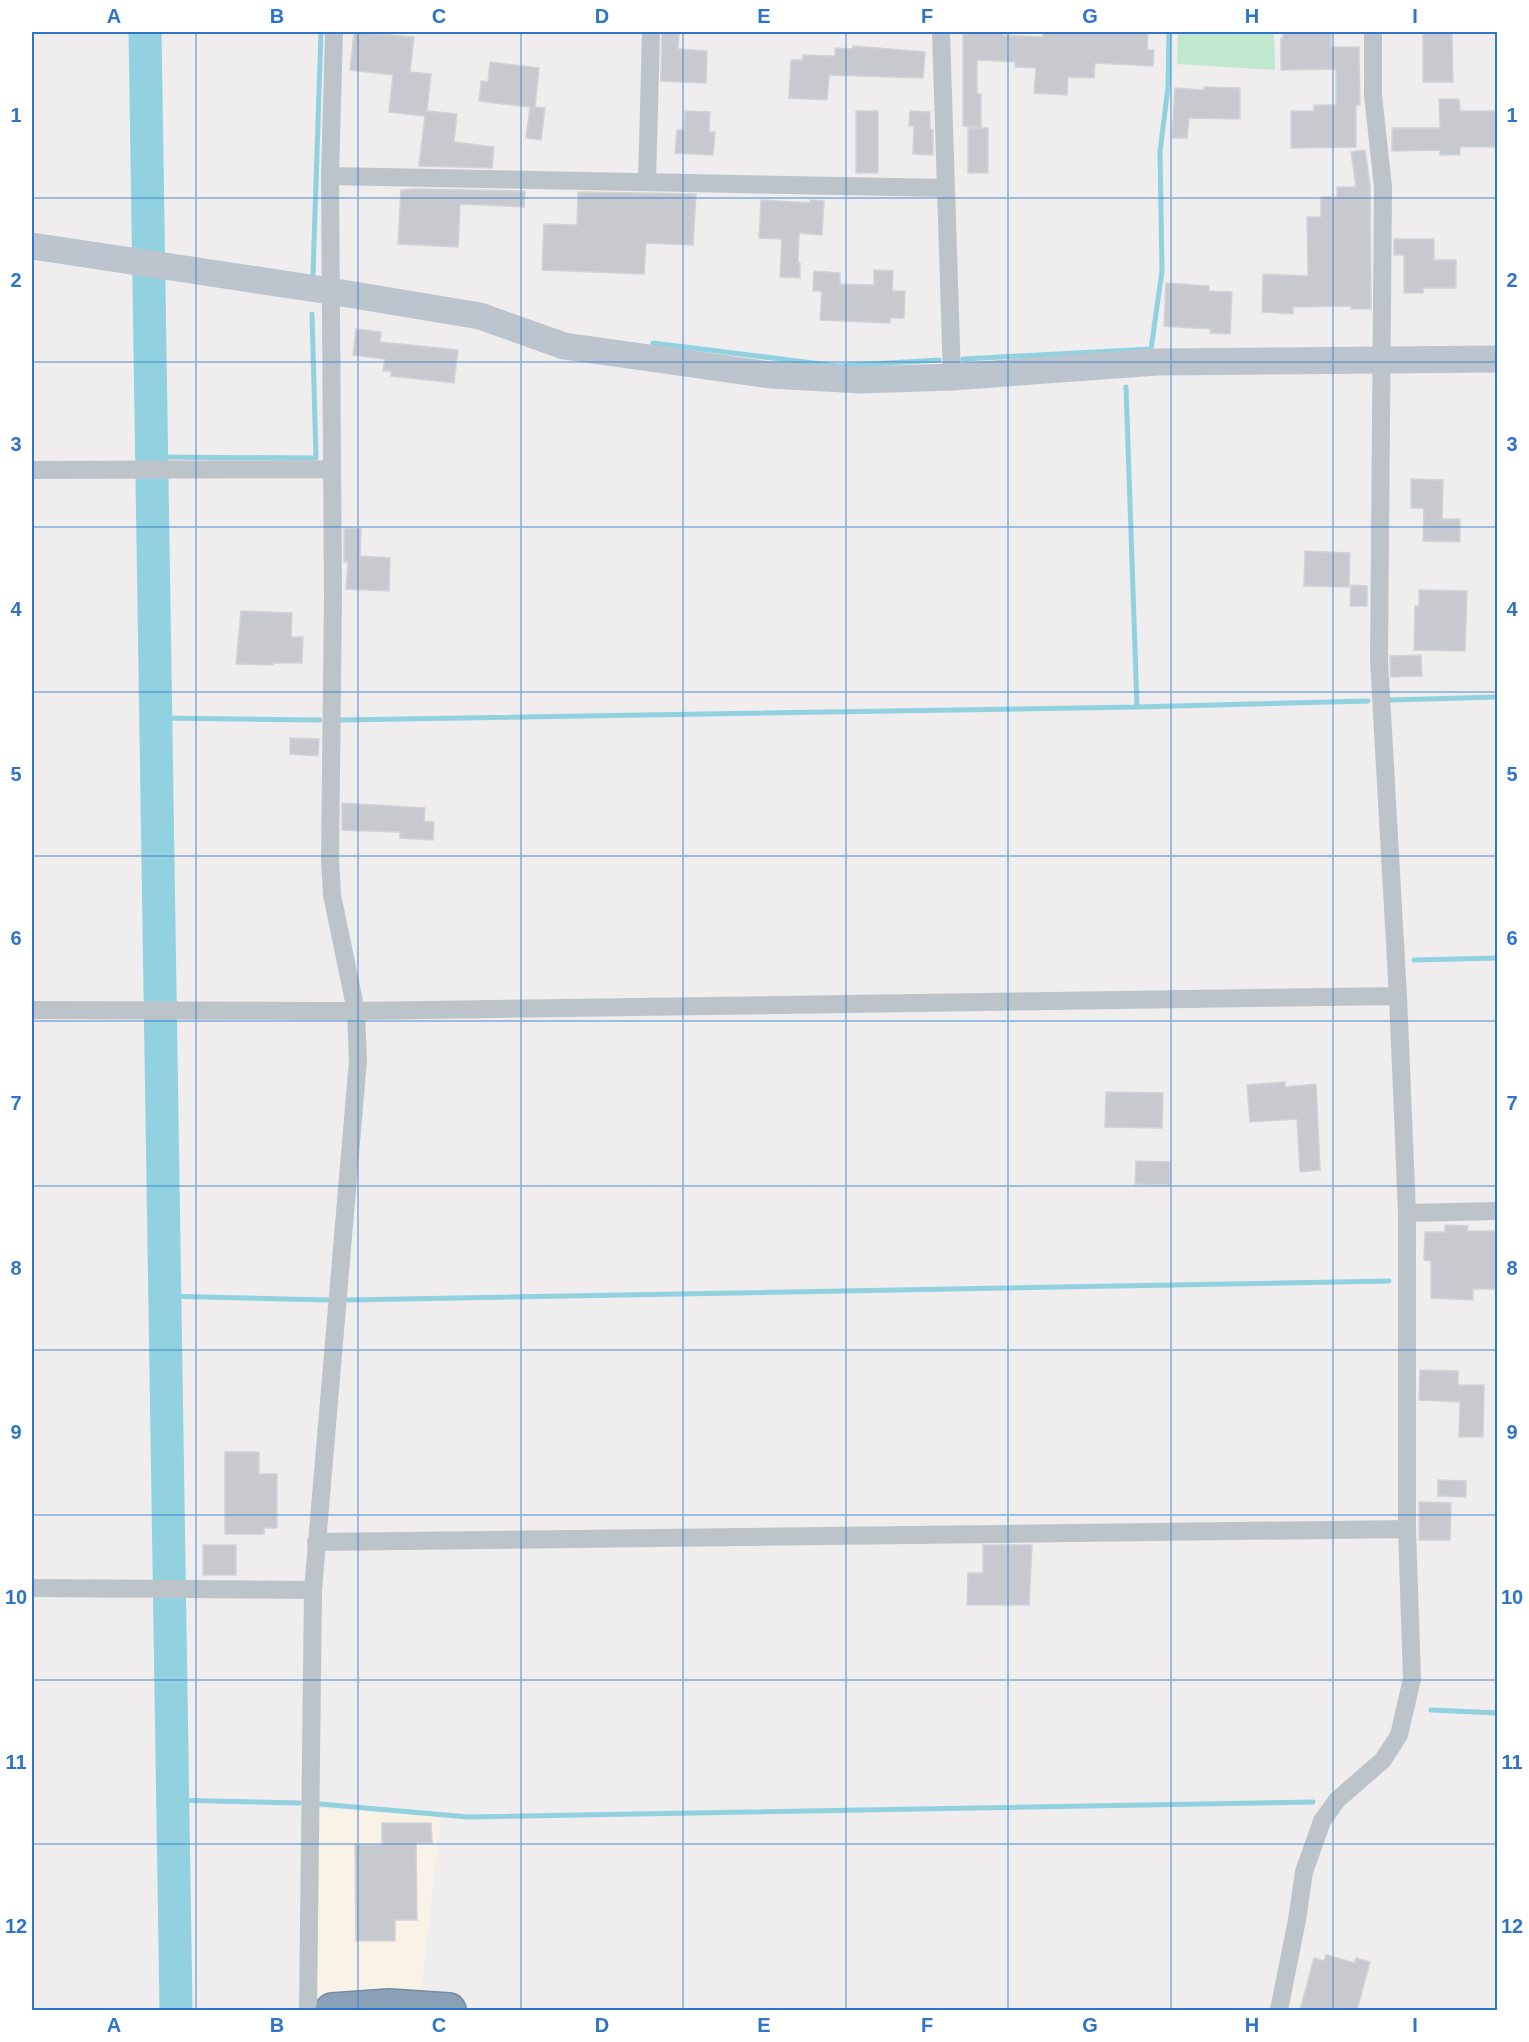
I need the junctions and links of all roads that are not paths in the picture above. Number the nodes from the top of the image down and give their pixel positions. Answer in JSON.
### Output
{"nodes":[{"id":1,"x":334,"y":32,"type":"edge"},
{"id":2,"x":651,"y":32,"type":"edge"},
{"id":3,"x":941,"y":32,"type":"edge"},
{"id":4,"x":1373,"y":32,"type":"edge"},
{"id":5,"x":330,"y":176,"type":"junction"},
{"id":6,"x":647,"y":182,"type":"junction"},
{"id":7,"x":945,"y":189,"type":"junction"},
{"id":8,"x":32,"y":246,"type":"edge"},
{"id":9,"x":330,"y":291,"type":"junction"},
{"id":10,"x":1382,"y":359,"type":"junction"},
{"id":11,"x":1497,"y":359,"type":"edge"},
{"id":12,"x":952,"y":376,"type":"junction"},
{"id":13,"x":332,"y":469,"type":"junction"},
{"id":14,"x":32,"y":470,"type":"edge"},
{"id":15,"x":1398,"y":996,"type":"junction"},
{"id":16,"x":32,"y":1010,"type":"edge"},
{"id":17,"x":356,"y":1011,"type":"junction"},
{"id":18,"x":1497,"y":1211,"type":"edge"},
{"id":19,"x":1407,"y":1213,"type":"junction"},
{"id":20,"x":1407,"y":1529,"type":"junction"},
{"id":21,"x":316,"y":1542,"type":"junction"},
{"id":22,"x":32,"y":1588,"type":"edge"},
{"id":23,"x":313,"y":1590,"type":"junction"},
{"id":24,"x":308,"y":2010,"type":"edge"},
{"id":25,"x":332,"y":2010,"type":"edge"},
{"id":26,"x":449,"y":2010,"type":"edge"},
{"id":27,"x":1279,"y":2010,"type":"edge"}],
"edges":[{"from":1,"to":5,"type":"street"},
{"from":2,"to":6,"type":"street"},
{"from":3,"to":7,"type":"street"},
{"from":4,"to":10,"type":"street"},
{"from":5,"to":6,"type":"street"},
{"from":5,"to":9,"type":"street"},
{"from":6,"to":7,"type":"street"},
{"from":7,"to":12,"type":"street"},
{"from":8,"to":9,"type":"street"},
{"from":9,"to":12,"type":"street"},
{"from":9,"to":13,"type":"street"},
{"from":10,"to":11,"type":"street"},
{"from":10,"to":12,"type":"street"},
{"from":10,"to":15,"type":"street"},
{"from":13,"to":14,"type":"street"},
{"from":13,"to":17,"type":"street"},
{"from":15,"to":17,"type":"street"},
{"from":15,"to":19,"type":"street"},
{"from":16,"to":17,"type":"street"},
{"from":17,"to":21,"type":"street"},
{"from":18,"to":19,"type":"street"},
{"from":19,"to":20,"type":"street"},
{"from":20,"to":21,"type":"street"},
{"from":20,"to":27,"type":"street"},
{"from":21,"to":23,"type":"street"},
{"from":22,"to":23,"type":"street"},
{"from":23,"to":24,"type":"street"},
{"from":25,"to":26,"type":"highway"}]}
